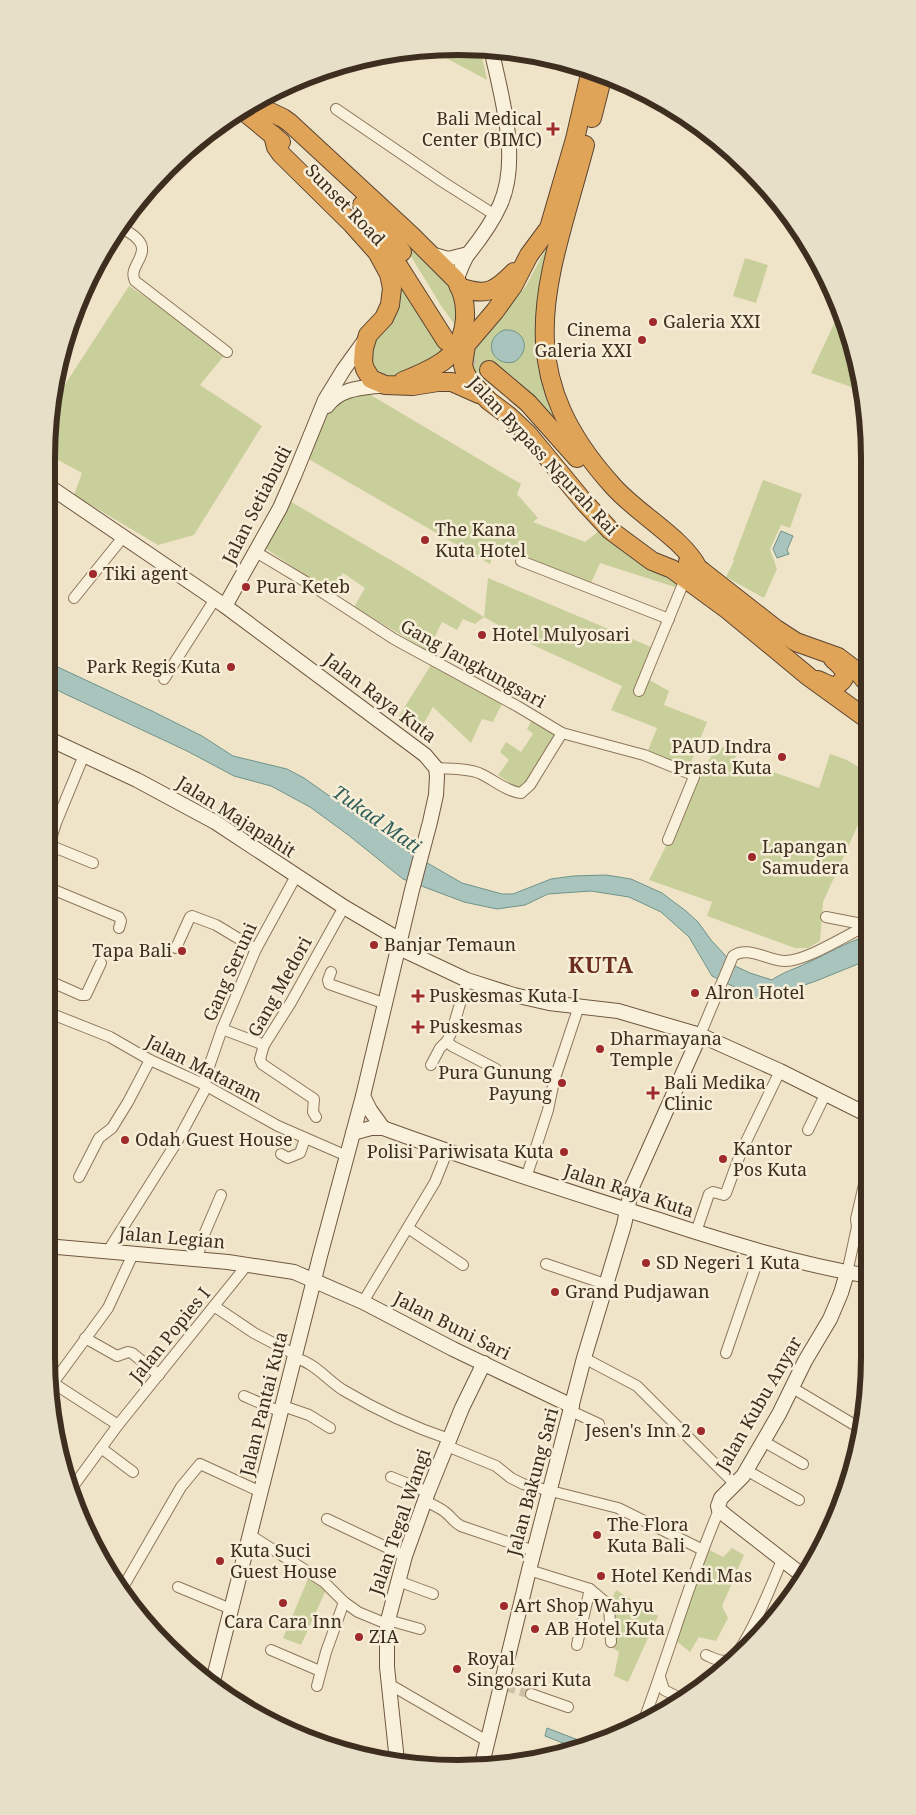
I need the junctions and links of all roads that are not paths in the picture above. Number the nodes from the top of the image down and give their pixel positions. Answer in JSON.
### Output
{"nodes":[{"id":1,"x":493,"y":57,"type":"edge"},
{"id":2,"x":589,"y":77,"type":"edge"},
{"id":3,"x":601,"y":82,"type":"edge"},
{"id":4,"x":262,"y":106,"type":"edge"},
{"id":5,"x":261,"y":107,"type":"edge"},
{"id":6,"x":336,"y":109,"type":"dead end"},
{"id":7,"x":248,"y":115,"type":"edge"},
{"id":8,"x":273,"y":135,"type":"junction"},
{"id":9,"x":495,"y":215,"type":"junction"},
{"id":10,"x":125,"y":231,"type":"edge"},
{"id":11,"x":431,"y":254,"type":"junction"},
{"id":12,"x":468,"y":254,"type":"junction"},
{"id":13,"x":529,"y":255,"type":"junction"},
{"id":14,"x":458,"y":284,"type":"junction"},
{"id":15,"x":368,"y":335,"type":"junction"},
{"id":16,"x":227,"y":352,"type":"dead end"},
{"id":17,"x":390,"y":385,"type":"junction"},
{"id":18,"x":489,"y":401,"type":"junction"},
{"id":19,"x":318,"y":419,"type":"junction"},
{"id":20,"x":55,"y":490,"type":"edge"},
{"id":21,"x":124,"y":536,"type":"junction"},
{"id":22,"x":256,"y":552,"type":"junction"},
{"id":23,"x":521,"y":561,"type":"dead end"},
{"id":24,"x":685,"y":572,"type":"junction"},
{"id":25,"x":74,"y":598,"type":"dead end"},
{"id":26,"x":220,"y":602,"type":"junction"},
{"id":27,"x":669,"y":619,"type":"junction"},
{"id":28,"x":822,"y":651,"type":"junction"},
{"id":29,"x":861,"y":676,"type":"edge"},
{"id":30,"x":809,"y":677,"type":"junction"},
{"id":31,"x":164,"y":679,"type":"dead end"},
{"id":32,"x":640,"y":691,"type":"dead end"},
{"id":33,"x":861,"y":715,"type":"edge"},
{"id":34,"x":562,"y":733,"type":"junction"},
{"id":35,"x":55,"y":742,"type":"edge"},
{"id":36,"x":84,"y":755,"type":"junction"},
{"id":37,"x":436,"y":768,"type":"junction"},
{"id":38,"x":55,"y":826,"type":"edge"},
{"id":39,"x":668,"y":840,"type":"dead end"},
{"id":40,"x":55,"y":850,"type":"edge"},
{"id":41,"x":93,"y":863,"type":"dead end"},
{"id":42,"x":296,"y":876,"type":"junction"},
{"id":43,"x":55,"y":890,"type":"edge"},
{"id":44,"x":344,"y":907,"type":"junction"},
{"id":45,"x":826,"y":917,"type":"dead end"},
{"id":46,"x":861,"y":924,"type":"edge"},
{"id":47,"x":119,"y":928,"type":"dead end"},
{"id":48,"x":861,"y":928,"type":"edge"},
{"id":49,"x":399,"y":944,"type":"junction"},
{"id":50,"x":176,"y":948,"type":"dead end"},
{"id":51,"x":256,"y":948,"type":"junction"},
{"id":52,"x":101,"y":962,"type":"dead end"},
{"id":53,"x":330,"y":972,"type":"dead end"},
{"id":54,"x":467,"y":980,"type":"junction"},
{"id":55,"x":55,"y":984,"type":"edge"},
{"id":56,"x":386,"y":1004,"type":"junction"},
{"id":57,"x":579,"y":1006,"type":"junction"},
{"id":58,"x":55,"y":1015,"type":"edge"},
{"id":59,"x":222,"y":1029,"type":"junction"},
{"id":60,"x":700,"y":1035,"type":"junction"},
{"id":61,"x":447,"y":1041,"type":"junction"},
{"id":62,"x":264,"y":1046,"type":"junction"},
{"id":63,"x":150,"y":1060,"type":"junction"},
{"id":64,"x":431,"y":1065,"type":"dead end"},
{"id":65,"x":496,"y":1068,"type":"dead end"},
{"id":66,"x":780,"y":1071,"type":"junction"},
{"id":67,"x":205,"y":1085,"type":"junction"},
{"id":68,"x":824,"y":1095,"type":"junction"},
{"id":69,"x":363,"y":1096,"type":"junction"},
{"id":70,"x":861,"y":1112,"type":"edge"},
{"id":71,"x":316,"y":1117,"type":"dead end"},
{"id":72,"x":383,"y":1128,"type":"junction"},
{"id":73,"x":808,"y":1130,"type":"dead end"},
{"id":74,"x":353,"y":1133,"type":"junction"},
{"id":75,"x":306,"y":1139,"type":"junction"},
{"id":76,"x":447,"y":1152,"type":"junction"},
{"id":77,"x":281,"y":1154,"type":"dead end"},
{"id":78,"x":346,"y":1156,"type":"junction"},
{"id":79,"x":79,"y":1177,"type":"dead end"},
{"id":80,"x":526,"y":1178,"type":"junction"},
{"id":81,"x":221,"y":1195,"type":"dead end"},
{"id":82,"x":861,"y":1197,"type":"edge"},
{"id":83,"x":627,"y":1210,"type":"junction"},
{"id":84,"x":408,"y":1228,"type":"junction"},
{"id":85,"x":696,"y":1232,"type":"junction"},
{"id":86,"x":55,"y":1247,"type":"edge"},
{"id":87,"x":108,"y":1251,"type":"junction"},
{"id":88,"x":761,"y":1251,"type":"junction"},
{"id":89,"x":133,"y":1254,"type":"junction"},
{"id":90,"x":320,"y":1256,"type":"junction"},
{"id":91,"x":197,"y":1259,"type":"junction"},
{"id":92,"x":247,"y":1264,"type":"junction"},
{"id":93,"x":546,"y":1264,"type":"dead end"},
{"id":94,"x":463,"y":1266,"type":"dead end"},
{"id":95,"x":294,"y":1272,"type":"junction"},
{"id":96,"x":847,"y":1273,"type":"junction"},
{"id":97,"x":861,"y":1275,"type":"edge"},
{"id":98,"x":314,"y":1281,"type":"junction"},
{"id":99,"x":605,"y":1284,"type":"junction"},
{"id":100,"x":363,"y":1302,"type":"junction"},
{"id":101,"x":214,"y":1306,"type":"junction"},
{"id":102,"x":85,"y":1338,"type":"junction"},
{"id":103,"x":726,"y":1352,"type":"dead end"},
{"id":104,"x":295,"y":1356,"type":"junction"},
{"id":105,"x":584,"y":1358,"type":"junction"},
{"id":106,"x":484,"y":1363,"type":"junction"},
{"id":107,"x":159,"y":1375,"type":"junction"},
{"id":108,"x":56,"y":1377,"type":"edge"},
{"id":109,"x":56,"y":1385,"type":"edge"},
{"id":110,"x":791,"y":1387,"type":"junction"},
{"id":111,"x":244,"y":1396,"type":"dead end"},
{"id":112,"x":282,"y":1409,"type":"junction"},
{"id":113,"x":571,"y":1409,"type":"junction"},
{"id":114,"x":599,"y":1424,"type":"dead end"},
{"id":115,"x":118,"y":1425,"type":"junction"},
{"id":116,"x":855,"y":1425,"type":"edge"},
{"id":117,"x":330,"y":1428,"type":"dead end"},
{"id":118,"x":763,"y":1441,"type":"junction"},
{"id":119,"x":448,"y":1442,"type":"junction"},
{"id":120,"x":101,"y":1448,"type":"junction"},
{"id":121,"x":803,"y":1464,"type":"dead end"},
{"id":122,"x":746,"y":1470,"type":"junction"},
{"id":123,"x":133,"y":1472,"type":"dead end"},
{"id":124,"x":391,"y":1477,"type":"dead end"},
{"id":125,"x":75,"y":1484,"type":"edge"},
{"id":126,"x":735,"y":1484,"type":"junction"},
{"id":127,"x":550,"y":1490,"type":"junction"},
{"id":128,"x":261,"y":1492,"type":"junction"},
{"id":129,"x":426,"y":1496,"type":"junction"},
{"id":130,"x":799,"y":1500,"type":"dead end"},
{"id":131,"x":719,"y":1510,"type":"junction"},
{"id":132,"x":328,"y":1519,"type":"dead end"},
{"id":133,"x":250,"y":1535,"type":"junction"},
{"id":134,"x":534,"y":1550,"type":"junction"},
{"id":135,"x":703,"y":1550,"type":"junction"},
{"id":136,"x":405,"y":1556,"type":"junction"},
{"id":137,"x":782,"y":1560,"type":"junction"},
{"id":138,"x":529,"y":1570,"type":"junction"},
{"id":139,"x":798,"y":1572,"type":"edge"},
{"id":140,"x":398,"y":1581,"type":"junction"},
{"id":141,"x":126,"y":1582,"type":"dead end"},
{"id":142,"x":178,"y":1587,"type":"dead end"},
{"id":143,"x":590,"y":1589,"type":"junction"},
{"id":144,"x":433,"y":1594,"type":"dead end"},
{"id":145,"x":344,"y":1602,"type":"junction"},
{"id":146,"x":232,"y":1609,"type":"junction"},
{"id":147,"x":387,"y":1622,"type":"junction"},
{"id":148,"x":420,"y":1629,"type":"dead end"},
{"id":149,"x":746,"y":1639,"type":"edge"},
{"id":150,"x":611,"y":1642,"type":"dead end"},
{"id":151,"x":577,"y":1645,"type":"dead end"},
{"id":152,"x":271,"y":1650,"type":"dead end"},
{"id":153,"x":706,"y":1655,"type":"dead end"},
{"id":154,"x":723,"y":1661,"type":"edge"},
{"id":155,"x":320,"y":1671,"type":"junction"},
{"id":156,"x":660,"y":1677,"type":"junction"},
{"id":157,"x":214,"y":1678,"type":"edge"},
{"id":158,"x":389,"y":1684,"type":"junction"},
{"id":159,"x":317,"y":1686,"type":"dead end"},
{"id":160,"x":531,"y":1694,"type":"tunnel mouth"},
{"id":161,"x":676,"y":1696,"type":"edge"},
{"id":162,"x":568,"y":1708,"type":"dead end"},
{"id":163,"x":647,"y":1712,"type":"edge"},
{"id":164,"x":487,"y":1741,"type":"junction"},
{"id":165,"x":396,"y":1755,"type":"edge"},
{"id":166,"x":483,"y":1759,"type":"edge"}],
"edges":[{"from":1,"to":9,"type":"main road"},
{"from":2,"to":13,"type":"highway","name":"Jalan Bypass Ngurah Rai"},
{"from":3,"to":24,"type":"highway","name":"Jalan Bypass Ngurah Rai"},
{"from":4,"to":11,"type":"highway"},
{"from":5,"to":8,"type":"highway","name":"Sunset Road"},
{"from":6,"to":9,"type":"street"},
{"from":7,"to":8,"type":"highway","name":"Sunset Road"},
{"from":8,"to":15,"type":"highway"},
{"from":9,"to":12,"type":"main road"},
{"from":10,"to":16,"type":"street"},
{"from":11,"to":12,"type":"main road"},
{"from":11,"to":14,"type":"highway"},
{"from":12,"to":14,"type":"main road"},
{"from":13,"to":14,"type":"highway"},
{"from":13,"to":18,"type":"highway","name":"Jalan Bypass Ngurah Rai"},
{"from":14,"to":17,"type":"highway"},
{"from":15,"to":17,"type":"highway"},
{"from":15,"to":19,"type":"main road","name":"Jalan Setiabudi"},
{"from":17,"to":18,"type":"highway"},
{"from":17,"to":19,"type":"main road","name":"Jalan Setiabudi"},
{"from":18,"to":24,"type":"highway","name":"Jalan Bypass Ngurah Rai"},
{"from":19,"to":22,"type":"main road","name":"Jalan Setiabudi"},
{"from":20,"to":21,"type":"main road","name":"Jalan Raya Kuta"},
{"from":21,"to":25,"type":"street"},
{"from":21,"to":26,"type":"main road","name":"Jalan Raya Kuta"},
{"from":22,"to":26,"type":"main road","name":"Jalan Setiabudi"},
{"from":22,"to":34,"type":"street","name":"Gang Jangkungsari"},
{"from":23,"to":27,"type":"street"},
{"from":24,"to":24,"type":"highway"},
{"from":24,"to":27,"type":"street"},
{"from":24,"to":28,"type":"highway","name":"Jalan Bypass Ngurah Rai"},
{"from":24,"to":30,"type":"highway","name":"Jalan Bypass Ngurah Rai"},
{"from":26,"to":31,"type":"street"},
{"from":26,"to":37,"type":"main road","name":"Jalan Raya Kuta"},
{"from":27,"to":32,"type":"street"},
{"from":28,"to":29,"type":"highway","name":"Jalan Bypass Ngurah Rai"},
{"from":28,"to":30,"type":"highway"},
{"from":30,"to":33,"type":"highway","name":"Jalan Bypass Ngurah Rai"},
{"from":34,"to":37,"type":"street"},
{"from":34,"to":39,"type":"street","name":"Gang Jangkungsari"},
{"from":35,"to":36,"type":"main road","name":"Jalan Majapahit"},
{"from":36,"to":38,"type":"street"},
{"from":36,"to":42,"type":"main road","name":"Jalan Majapahit"},
{"from":37,"to":49,"type":"main road","name":"Jalan Raya Kuta"},
{"from":40,"to":41,"type":"street"},
{"from":42,"to":44,"type":"main road","name":"Jalan Majapahit"},
{"from":42,"to":51,"type":"street","name":"Gang Seruni"},
{"from":43,"to":47,"type":"street"},
{"from":44,"to":49,"type":"main road","name":"Jalan Majapahit"},
{"from":44,"to":62,"type":"street","name":"Gang Medori"},
{"from":45,"to":46,"type":"street"},
{"from":48,"to":60,"type":"street"},
{"from":49,"to":54,"type":"main road","name":"Jalan Majapahit"},
{"from":49,"to":56,"type":"main road","name":"Jalan Raya Kuta"},
{"from":50,"to":51,"type":"street"},
{"from":51,"to":59,"type":"street","name":"Gang Seruni"},
{"from":52,"to":55,"type":"street"},
{"from":53,"to":56,"type":"street"},
{"from":54,"to":57,"type":"main road","name":"Jalan Majapahit"},
{"from":54,"to":61,"type":"street"},
{"from":56,"to":69,"type":"main road","name":"Jalan Raya Kuta"},
{"from":57,"to":60,"type":"main road","name":"Jalan Majapahit"},
{"from":57,"to":80,"type":"street"},
{"from":58,"to":63,"type":"street","name":"Jalan Mataram"},
{"from":59,"to":62,"type":"street"},
{"from":59,"to":67,"type":"street","name":"Gang Seruni"},
{"from":60,"to":66,"type":"main road","name":"Jalan Majapahit"},
{"from":60,"to":83,"type":"main road","name":"Jalan Bakung Sari"},
{"from":61,"to":64,"type":"street"},
{"from":61,"to":65,"type":"street"},
{"from":62,"to":71,"type":"street","name":"Gang Medori"},
{"from":63,"to":67,"type":"street","name":"Jalan Mataram"},
{"from":63,"to":79,"type":"street"},
{"from":66,"to":68,"type":"main road","name":"Jalan Majapahit"},
{"from":66,"to":85,"type":"street"},
{"from":67,"to":75,"type":"street","name":"Jalan Mataram"},
{"from":67,"to":87,"type":"street","name":"Gang Seruni"},
{"from":68,"to":70,"type":"main road","name":"Jalan Majapahit"},
{"from":68,"to":73,"type":"street"},
{"from":69,"to":72,"type":"main road"},
{"from":69,"to":74,"type":"main road","name":"Jalan Raya Kuta"},
{"from":72,"to":74,"type":"main road","name":"Jalan Raya Kuta"},
{"from":72,"to":76,"type":"main road","name":"Jalan Raya Kuta"},
{"from":74,"to":78,"type":"main road","name":"Jalan Pantai Kuta"},
{"from":75,"to":77,"type":"street"},
{"from":75,"to":78,"type":"street","name":"Jalan Mataram"},
{"from":76,"to":80,"type":"main road","name":"Jalan Raya Kuta"},
{"from":76,"to":84,"type":"street"},
{"from":78,"to":90,"type":"main road","name":"Jalan Pantai Kuta"},
{"from":80,"to":83,"type":"main road","name":"Jalan Raya Kuta"},
{"from":81,"to":91,"type":"street"},
{"from":82,"to":96,"type":"street"},
{"from":83,"to":85,"type":"main road","name":"Jalan Raya Kuta"},
{"from":83,"to":99,"type":"main road","name":"Jalan Bakung Sari"},
{"from":84,"to":94,"type":"street"},
{"from":84,"to":100,"type":"street"},
{"from":85,"to":88,"type":"main road","name":"Jalan Raya Kuta"},
{"from":86,"to":87,"type":"main road","name":"Jalan Legian"},
{"from":87,"to":89,"type":"main road","name":"Jalan Legian"},
{"from":88,"to":96,"type":"main road","name":"Jalan Raya Kuta"},
{"from":88,"to":103,"type":"street"},
{"from":89,"to":91,"type":"main road","name":"Jalan Legian"},
{"from":89,"to":102,"type":"street"},
{"from":90,"to":95,"type":"main road"},
{"from":90,"to":98,"type":"main road","name":"Jalan Pantai Kuta"},
{"from":91,"to":92,"type":"main road","name":"Jalan Legian"},
{"from":92,"to":95,"type":"main road","name":"Jalan Legian"},
{"from":92,"to":101,"type":"street","name":"Jalan Popies I"},
{"from":93,"to":99,"type":"street"},
{"from":95,"to":98,"type":"main road","name":"Jalan Legian"},
{"from":96,"to":97,"type":"main road","name":"Jalan Raya Kuta"},
{"from":96,"to":110,"type":"main road","name":"Jalan Kubu Anyar"},
{"from":98,"to":100,"type":"main road","name":"Jalan Buni Sari"},
{"from":98,"to":104,"type":"main road","name":"Jalan Pantai Kuta"},
{"from":99,"to":105,"type":"main road","name":"Jalan Bakung Sari"},
{"from":100,"to":106,"type":"main road","name":"Jalan Buni Sari"},
{"from":101,"to":104,"type":"street"},
{"from":101,"to":107,"type":"street","name":"Jalan Popies I"},
{"from":102,"to":107,"type":"street"},
{"from":102,"to":108,"type":"street"},
{"from":104,"to":112,"type":"main road","name":"Jalan Pantai Kuta"},
{"from":104,"to":119,"type":"street"},
{"from":105,"to":113,"type":"main road","name":"Jalan Bakung Sari"},
{"from":105,"to":126,"type":"street"},
{"from":106,"to":113,"type":"main road","name":"Jalan Buni Sari"},
{"from":106,"to":119,"type":"main road","name":"Jalan Tegal Wangi"},
{"from":107,"to":115,"type":"street","name":"Jalan Popies I"},
{"from":109,"to":115,"type":"street"},
{"from":110,"to":116,"type":"street"},
{"from":110,"to":118,"type":"main road","name":"Jalan Kubu Anyar"},
{"from":111,"to":112,"type":"street"},
{"from":112,"to":117,"type":"street"},
{"from":112,"to":128,"type":"main road","name":"Jalan Pantai Kuta"},
{"from":113,"to":114,"type":"street"},
{"from":113,"to":127,"type":"main road","name":"Jalan Bakung Sari"},
{"from":115,"to":120,"type":"street","name":"Jalan Popies I"},
{"from":118,"to":121,"type":"street"},
{"from":118,"to":122,"type":"main road","name":"Jalan Kubu Anyar"},
{"from":119,"to":127,"type":"street"},
{"from":119,"to":129,"type":"main road","name":"Jalan Tegal Wangi"},
{"from":120,"to":123,"type":"street"},
{"from":120,"to":125,"type":"street","name":"Jalan Popies I"},
{"from":122,"to":126,"type":"main road","name":"Jalan Kubu Anyar"},
{"from":122,"to":130,"type":"street"},
{"from":124,"to":129,"type":"street"},
{"from":126,"to":131,"type":"main road","name":"Jalan Kubu Anyar"},
{"from":127,"to":134,"type":"main road","name":"Jalan Bakung Sari"},
{"from":127,"to":135,"type":"street"},
{"from":128,"to":133,"type":"main road","name":"Jalan Pantai Kuta"},
{"from":128,"to":141,"type":"street"},
{"from":129,"to":134,"type":"street"},
{"from":129,"to":136,"type":"main road","name":"Jalan Tegal Wangi"},
{"from":131,"to":135,"type":"street"},
{"from":131,"to":137,"type":"main road"},
{"from":132,"to":136,"type":"street"},
{"from":133,"to":145,"type":"street"},
{"from":133,"to":146,"type":"main road","name":"Jalan Pantai Kuta"},
{"from":134,"to":138,"type":"main road","name":"Jalan Bakung Sari"},
{"from":135,"to":156,"type":"street"},
{"from":136,"to":140,"type":"main road","name":"Jalan Tegal Wangi"},
{"from":137,"to":139,"type":"main road"},
{"from":137,"to":149,"type":"street"},
{"from":138,"to":143,"type":"street"},
{"from":138,"to":164,"type":"main road","name":"Jalan Bakung Sari"},
{"from":140,"to":144,"type":"street"},
{"from":140,"to":147,"type":"main road","name":"Jalan Tegal Wangi"},
{"from":142,"to":146,"type":"street"},
{"from":143,"to":150,"type":"street"},
{"from":143,"to":151,"type":"street"},
{"from":145,"to":147,"type":"street"},
{"from":145,"to":155,"type":"street"},
{"from":146,"to":157,"type":"main road","name":"Jalan Pantai Kuta"},
{"from":147,"to":148,"type":"street"},
{"from":147,"to":158,"type":"main road","name":"Jalan Tegal Wangi"},
{"from":152,"to":155,"type":"street"},
{"from":153,"to":154,"type":"street"},
{"from":155,"to":159,"type":"street"},
{"from":156,"to":161,"type":"street"},
{"from":156,"to":163,"type":"street"},
{"from":158,"to":164,"type":"street"},
{"from":158,"to":165,"type":"main road","name":"Jalan Tegal Wangi"},
{"from":160,"to":162,"type":"street"},
{"from":164,"to":166,"type":"main road","name":"Jalan Bakung Sari"}]}
